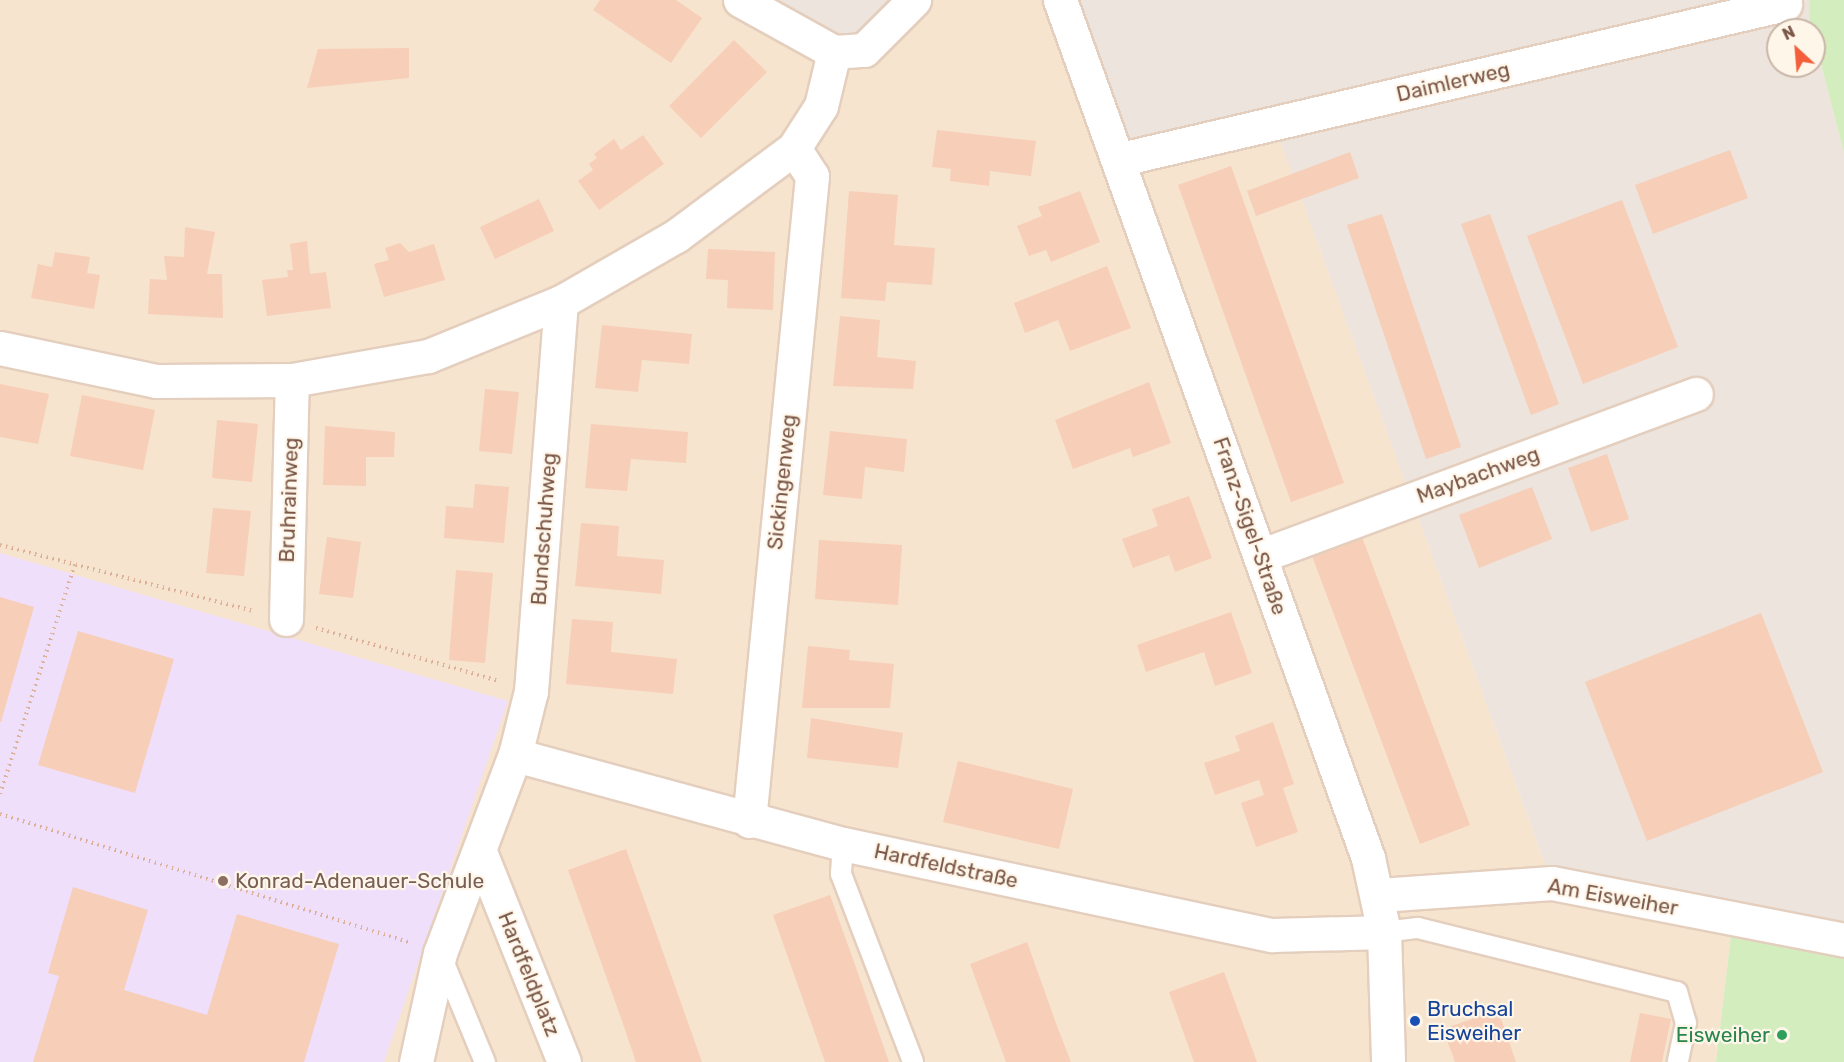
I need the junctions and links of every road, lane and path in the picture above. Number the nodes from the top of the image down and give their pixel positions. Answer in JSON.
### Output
{"nodes":[{"id":1,"x":740,"y":0,"type":"edge"},
{"id":2,"x":914,"y":0,"type":"edge"},
{"id":3,"x":1060,"y":0,"type":"edge"},
{"id":4,"x":1785,"y":4,"type":"dead end"},
{"id":5,"x":834,"y":52,"type":"junction"},
{"id":6,"x":794,"y":148,"type":"junction"},
{"id":7,"x":1120,"y":159,"type":"junction"},
{"id":8,"x":561,"y":302,"type":"junction"},
{"id":9,"x":0,"y":348,"type":"edge"},
{"id":10,"x":292,"y":380,"type":"junction"},
{"id":11,"x":1696,"y":394,"type":"dead end"},
{"id":12,"x":1260,"y":556,"type":"junction"},
{"id":13,"x":75,"y":564,"type":"dead end"},
{"id":14,"x":286,"y":620,"type":"dead end"},
{"id":15,"x":515,"y":755,"type":"junction"},
{"id":16,"x":0,"y":794,"type":"edge"},
{"id":17,"x":0,"y":814,"type":"edge"},
{"id":18,"x":749,"y":821,"type":"junction"},
{"id":19,"x":843,"y":844,"type":"junction"},
{"id":20,"x":480,"y":852,"type":"junction"},
{"id":21,"x":1379,"y":895,"type":"junction"},
{"id":22,"x":1384,"y":932,"type":"junction"},
{"id":23,"x":1844,"y":940,"type":"edge"},
{"id":24,"x":440,"y":953,"type":"junction"},
{"id":25,"x":416,"y":1062,"type":"edge"},
{"id":26,"x":485,"y":1062,"type":"edge"},
{"id":27,"x":564,"y":1062,"type":"edge"},
{"id":28,"x":913,"y":1062,"type":"edge"},
{"id":29,"x":1388,"y":1062,"type":"edge"},
{"id":30,"x":1678,"y":1062,"type":"edge"}],
"edges":[{"from":1,"to":5,"type":"street"},
{"from":2,"to":5,"type":"street"},
{"from":3,"to":7,"type":"street","name":"Franz-Sigel-Straße"},
{"from":4,"to":7,"type":"street","name":"Daimlerweg"},
{"from":5,"to":6,"type":"street"},
{"from":6,"to":8,"type":"street"},
{"from":6,"to":18,"type":"street","name":"Sickingenweg"},
{"from":7,"to":12,"type":"street","name":"Franz-Sigel-Straße"},
{"from":8,"to":10,"type":"street"},
{"from":8,"to":15,"type":"street","name":"Bundschuhweg"},
{"from":9,"to":10,"type":"street"},
{"from":10,"to":14,"type":"street","name":"Bruhrainweg"},
{"from":11,"to":12,"type":"street","name":"Maybachweg"},
{"from":12,"to":21,"type":"street","name":"Franz-Sigel-Straße"},
{"from":13,"to":16,"type":"path"},
{"from":15,"to":18,"type":"street","name":"Hardfeldstraße"},
{"from":15,"to":20,"type":"street"},
{"from":17,"to":24,"type":"path"},
{"from":18,"to":19,"type":"street","name":"Hardfeldstraße"},
{"from":19,"to":22,"type":"street","name":"Hardfeldstraße"},
{"from":19,"to":28,"type":"lane"},
{"from":20,"to":24,"type":"street"},
{"from":20,"to":27,"type":"street","name":"Hardfeldplatz"},
{"from":21,"to":22,"type":"street","name":"Franz-Sigel-Straße"},
{"from":21,"to":23,"type":"street","name":"Am Eisweiher"},
{"from":22,"to":29,"type":"street","name":"Franz-Sigel-Straße"},
{"from":22,"to":30,"type":"lane"},
{"from":24,"to":25,"type":"street"},
{"from":24,"to":26,"type":"lane"}]}
